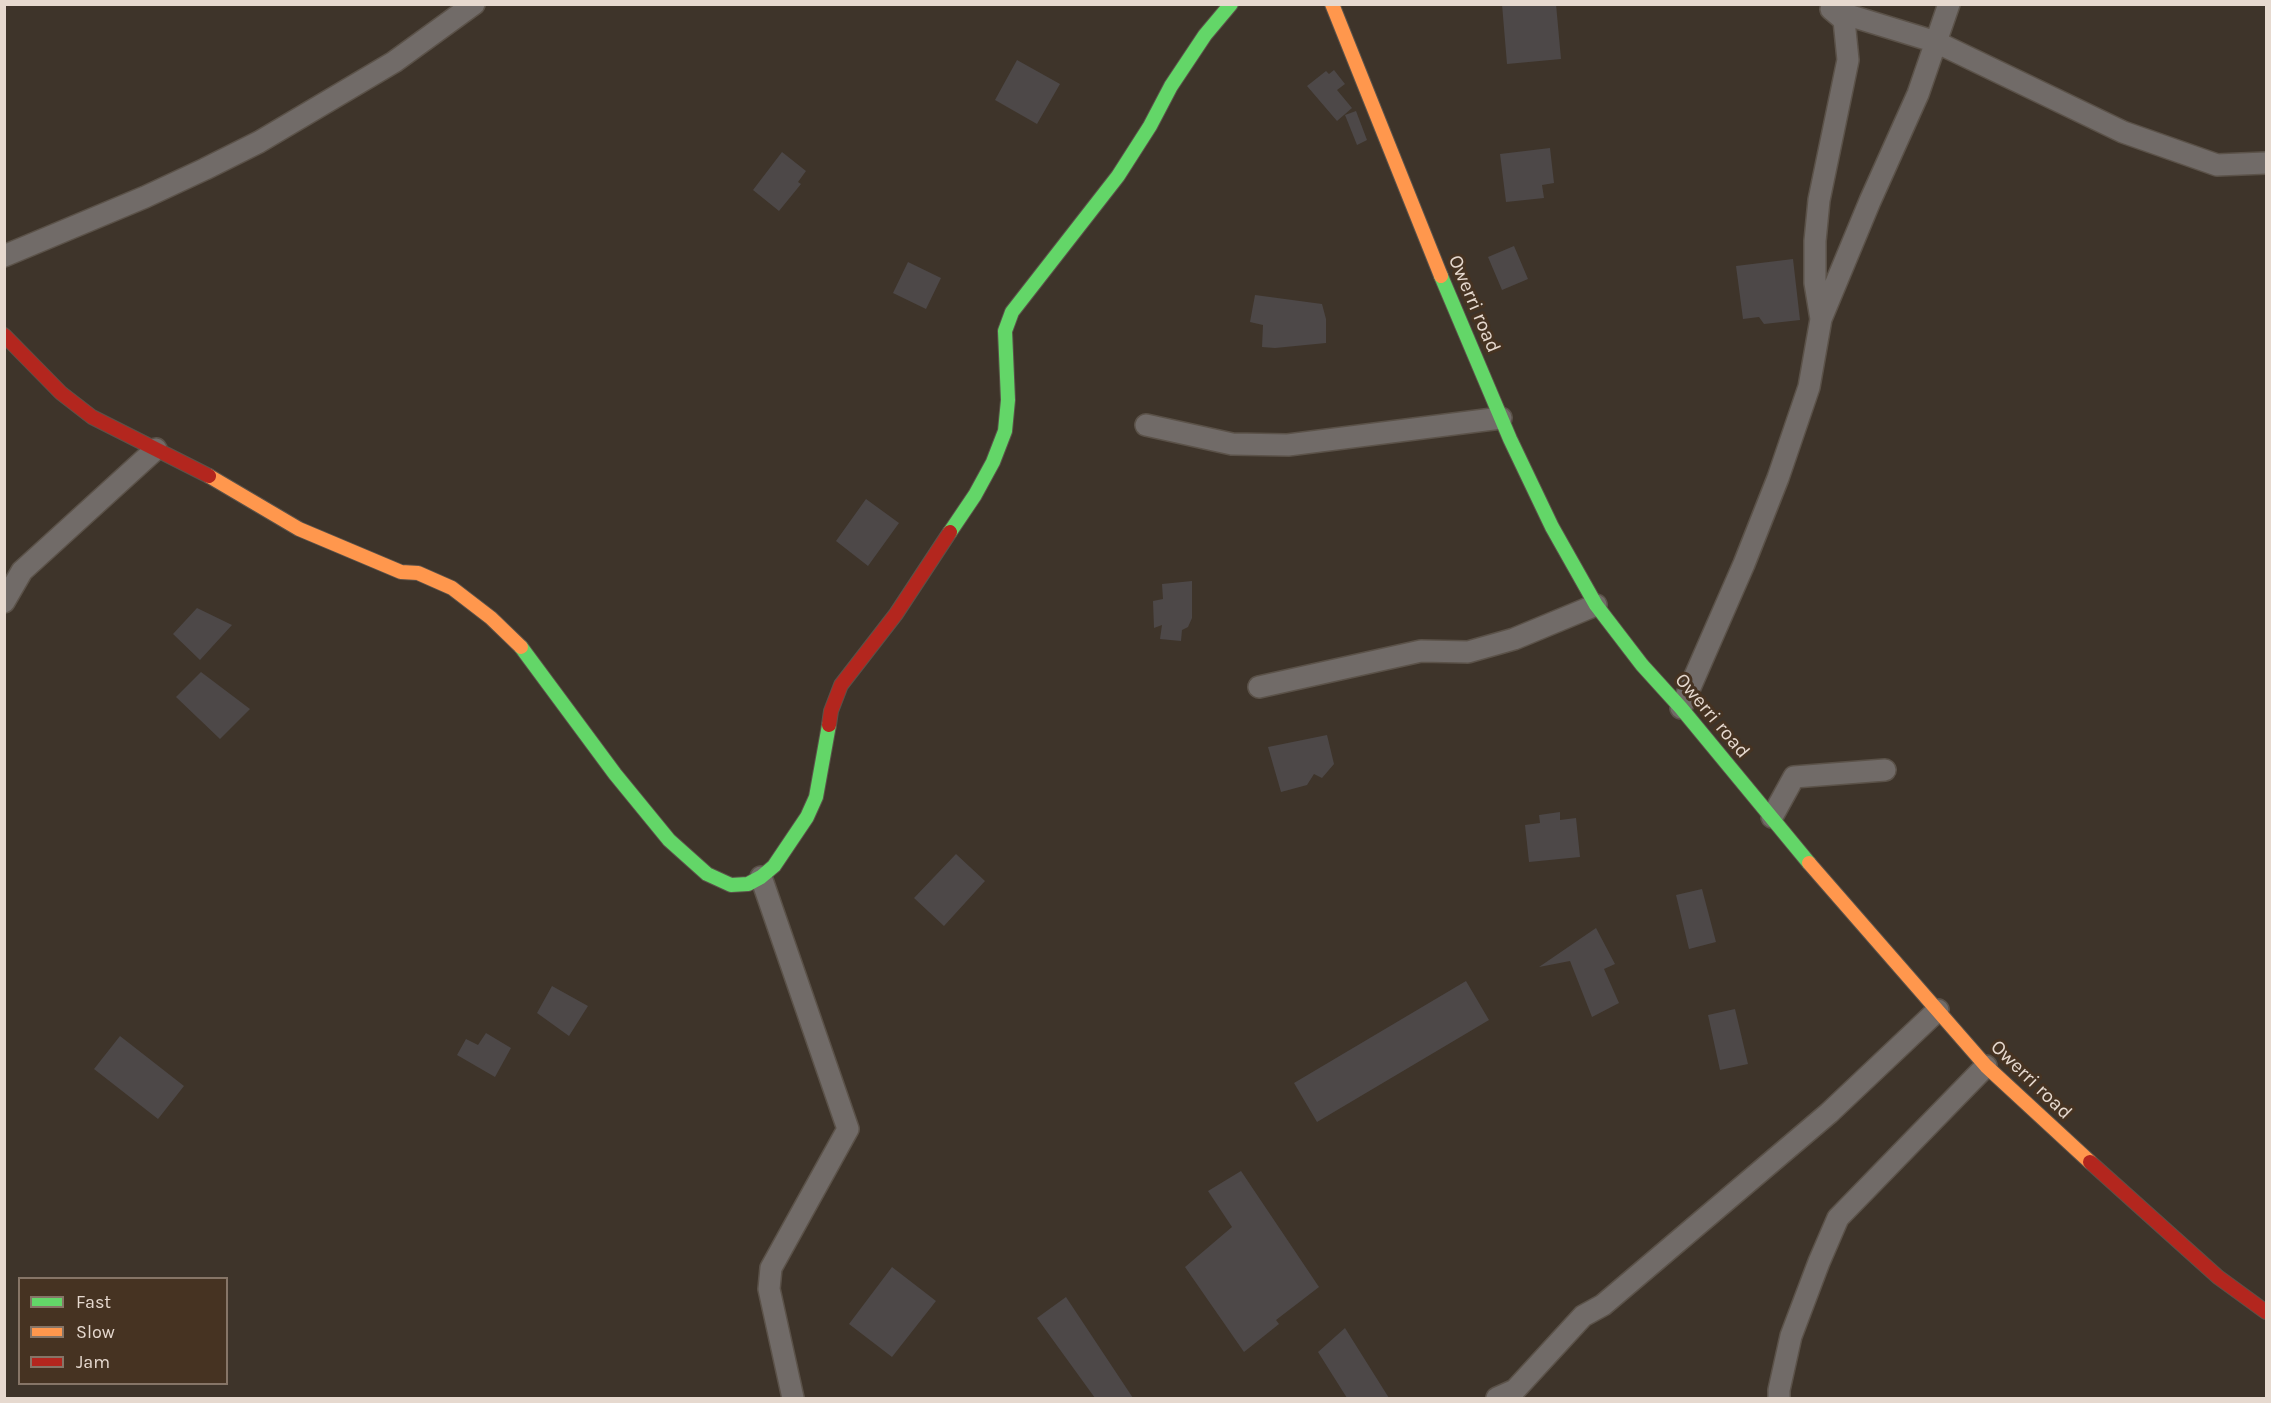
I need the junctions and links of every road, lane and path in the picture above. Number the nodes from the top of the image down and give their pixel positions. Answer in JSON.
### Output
{"nodes":[{"id":1,"x":474,"y":4,"type":"edge"},
{"id":2,"x":1231,"y":4,"type":"edge"},
{"id":3,"x":1332,"y":4,"type":"edge"},
{"id":4,"x":1949,"y":4,"type":"edge"},
{"id":5,"x":1829,"y":8,"type":"edge"},
{"id":6,"x":1936,"y":42,"type":"junction"},
{"id":7,"x":2266,"y":163,"type":"edge"},
{"id":8,"x":4,"y":256,"type":"edge"},
{"id":9,"x":1821,"y":320,"type":"junction"},
{"id":10,"x":4,"y":335,"type":"edge"},
{"id":11,"x":1501,"y":418,"type":"junction"},
{"id":12,"x":1146,"y":425,"type":"dead end"},
{"id":13,"x":156,"y":448,"type":"junction"},
{"id":14,"x":4,"y":602,"type":"edge"},
{"id":15,"x":1596,"y":605,"type":"junction"},
{"id":16,"x":1259,"y":687,"type":"dead end"},
{"id":17,"x":1681,"y":708,"type":"junction"},
{"id":18,"x":1885,"y":770,"type":"dead end"},
{"id":19,"x":1772,"y":817,"type":"junction"},
{"id":20,"x":761,"y":877,"type":"junction"},
{"id":21,"x":1938,"y":1010,"type":"junction"},
{"id":22,"x":1986,"y":1066,"type":"junction"},
{"id":23,"x":2266,"y":1312,"type":"edge"},
{"id":24,"x":793,"y":1398,"type":"edge"},
{"id":25,"x":1497,"y":1398,"type":"edge"},
{"id":26,"x":1779,"y":1398,"type":"edge"}],
"edges":[{"from":1,"to":8,"type":"street"},
{"from":2,"to":20,"type":"street"},
{"from":3,"to":11,"type":"street","name":"Owerri road"},
{"from":4,"to":6,"type":"street"},
{"from":5,"to":6,"type":"street"},
{"from":5,"to":9,"type":"street"},
{"from":6,"to":7,"type":"street"},
{"from":6,"to":9,"type":"street"},
{"from":9,"to":17,"type":"street"},
{"from":10,"to":13,"type":"street"},
{"from":11,"to":12,"type":"street"},
{"from":11,"to":15,"type":"street","name":"Owerri road"},
{"from":13,"to":14,"type":"street"},
{"from":13,"to":20,"type":"street"},
{"from":15,"to":16,"type":"street"},
{"from":15,"to":17,"type":"street","name":"Owerri road"},
{"from":17,"to":19,"type":"street","name":"Owerri road"},
{"from":18,"to":19,"type":"street"},
{"from":19,"to":21,"type":"street","name":"Owerri road"},
{"from":20,"to":24,"type":"street"},
{"from":21,"to":22,"type":"street","name":"Owerri road"},
{"from":21,"to":25,"type":"street"},
{"from":22,"to":23,"type":"street","name":"Owerri road"},
{"from":22,"to":26,"type":"street"}]}
